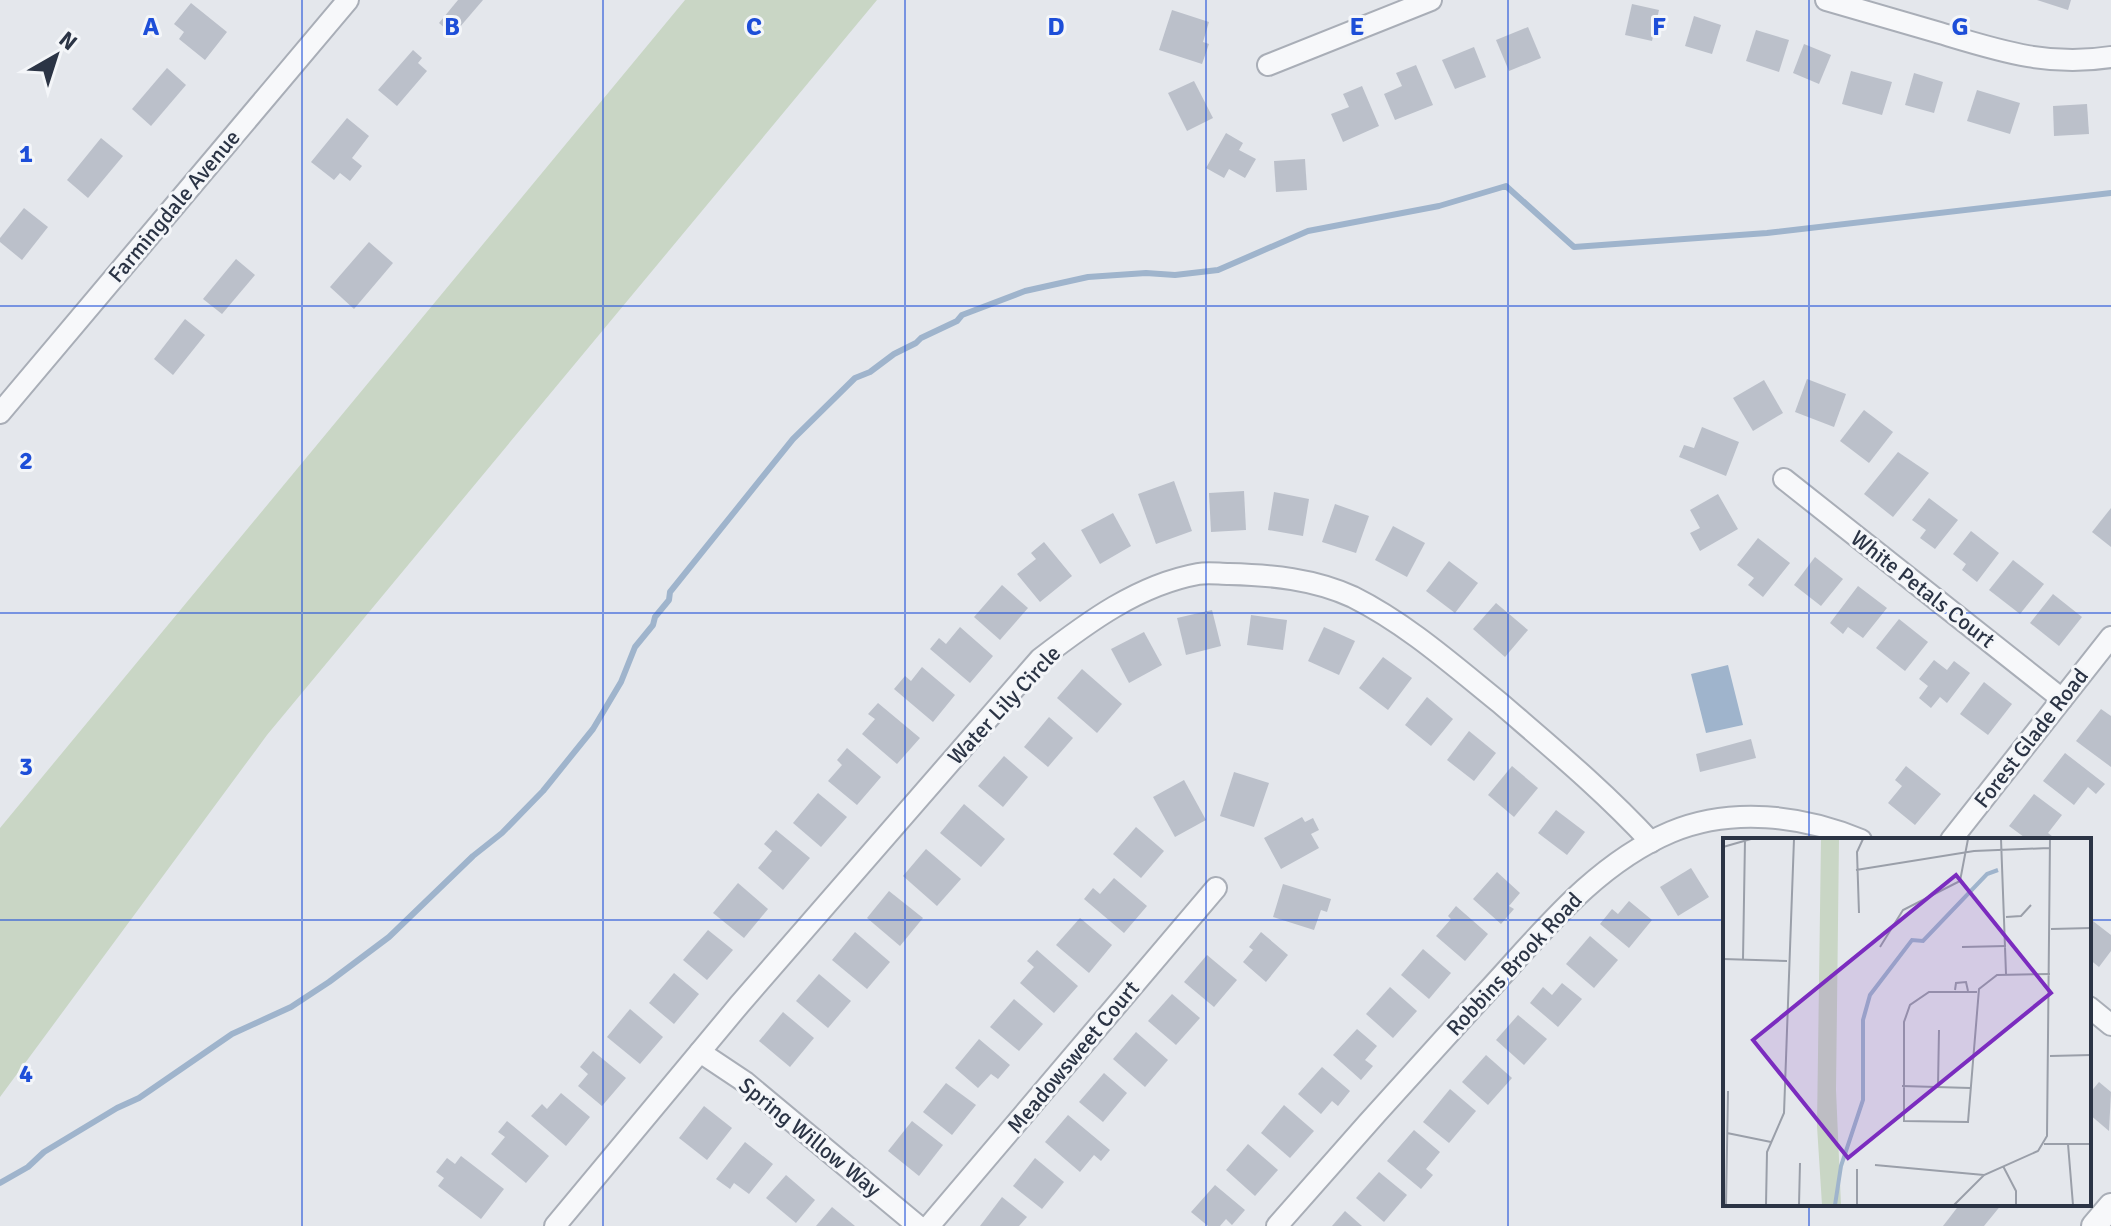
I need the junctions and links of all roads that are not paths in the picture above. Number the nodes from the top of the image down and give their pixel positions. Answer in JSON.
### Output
{"nodes":[{"id":1,"x":348,"y":0,"type":"edge"},
{"id":2,"x":1431,"y":0,"type":"edge"},
{"id":3,"x":1826,"y":0,"type":"edge"},
{"id":4,"x":2111,"y":57,"type":"edge"},
{"id":5,"x":1268,"y":65,"type":"dead end"},
{"id":6,"x":0,"y":413,"type":"edge"},
{"id":7,"x":1784,"y":479,"type":"dead end"},
{"id":8,"x":2111,"y":637,"type":"edge"},
{"id":9,"x":2062,"y":699,"type":"junction"},
{"id":10,"x":1856,"y":838,"type":"edge"},
{"id":11,"x":1953,"y":838,"type":"edge"},
{"id":12,"x":1651,"y":842,"type":"junction"},
{"id":13,"x":1216,"y":888,"type":"dead end"},
{"id":14,"x":2091,"y":1009,"type":"edge"},
{"id":15,"x":2111,"y":1025,"type":"edge"},
{"id":16,"x":700,"y":1052,"type":"junction"},
{"id":17,"x":2111,"y":1206,"type":"edge"},
{"id":18,"x":555,"y":1226,"type":"edge"},
{"id":19,"x":918,"y":1226,"type":"edge"},
{"id":20,"x":929,"y":1226,"type":"edge"},
{"id":21,"x":1277,"y":1226,"type":"edge"},
{"id":22,"x":2094,"y":1226,"type":"edge"}],
"edges":[{"from":1,"to":6,"type":"street","name":"Farmingdale Avenue"},
{"from":2,"to":5,"type":"street"},
{"from":3,"to":4,"type":"street"},
{"from":7,"to":9,"type":"street","name":"White Petals Court"},
{"from":8,"to":9,"type":"street","name":"Forest Glade Road"},
{"from":9,"to":11,"type":"street","name":"Forest Glade Road"},
{"from":10,"to":12,"type":"street","name":"Robbins Brook Road"},
{"from":12,"to":16,"type":"street","name":"Water Lily Circle"},
{"from":12,"to":21,"type":"street","name":"Robbins Brook Road"},
{"from":13,"to":20,"type":"street","name":"Meadowsweet Court"},
{"from":14,"to":15,"type":"street"},
{"from":16,"to":18,"type":"street","name":"Water Lily Circle"},
{"from":16,"to":19,"type":"street","name":"Spring Willow Way"},
{"from":17,"to":22,"type":"street"}]}
